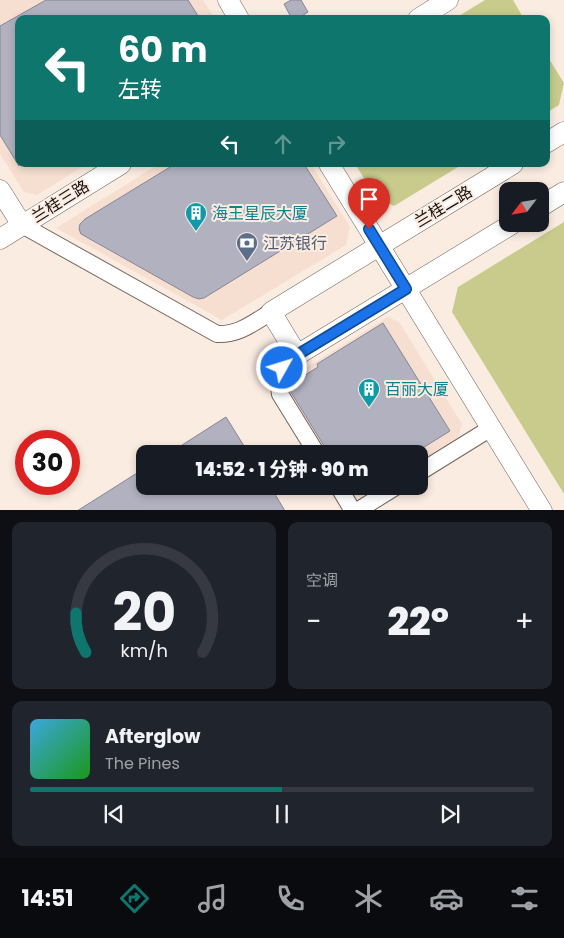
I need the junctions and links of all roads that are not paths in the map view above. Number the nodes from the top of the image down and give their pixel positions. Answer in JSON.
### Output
{"nodes":[{"id":1,"x":228,"y":0,"type":"edge"},
{"id":2,"x":448,"y":0,"type":"edge"},
{"id":3,"x":237,"y":15,"type":"edge"},
{"id":4,"x":424,"y":15,"type":"edge"},
{"id":5,"x":115,"y":167,"type":"edge"},
{"id":6,"x":330,"y":167,"type":"edge"},
{"id":7,"x":508,"y":167,"type":"edge"},
{"id":8,"x":0,"y":190,"type":"edge"},
{"id":9,"x":564,"y":192,"type":"edge"},
{"id":10,"x":549,"y":201,"type":"edge"},
{"id":11,"x":22,"y":225,"type":"junction"},
{"id":12,"x":499,"y":232,"type":"edge"},
{"id":13,"x":0,"y":239,"type":"edge"},
{"id":14,"x":379,"y":246,"type":"junction"},
{"id":15,"x":406,"y":289,"type":"junction"},
{"id":16,"x":271,"y":312,"type":"junction"},
{"id":17,"x":297,"y":355,"type":"junction"},
{"id":18,"x":491,"y":428,"type":"junction"},
{"id":19,"x":312,"y":445,"type":"edge"},
{"id":20,"x":428,"y":467,"type":"edge"},
{"id":21,"x":344,"y":495,"type":"edge"},
{"id":22,"x":382,"y":495,"type":"edge"},
{"id":23,"x":353,"y":510,"type":"edge"},
{"id":24,"x":358,"y":510,"type":"edge"},
{"id":25,"x":542,"y":510,"type":"edge"}],
"edges":[{"from":1,"to":3,"type":"street"},
{"from":2,"to":4,"type":"street"},
{"from":5,"to":11,"type":"street","name":"兰桂三路"},
{"from":6,"to":14,"type":"street"},
{"from":7,"to":14,"type":"street","name":"兰桂二路"},
{"from":8,"to":11,"type":"street"},
{"from":9,"to":10,"type":"street"},
{"from":11,"to":13,"type":"street","name":"兰桂三路"},
{"from":11,"to":16,"type":"street"},
{"from":12,"to":15,"type":"street"},
{"from":14,"to":15,"type":"street"},
{"from":14,"to":16,"type":"street","name":"兰桂二路"},
{"from":15,"to":17,"type":"street"},
{"from":15,"to":18,"type":"street"},
{"from":16,"to":17,"type":"street"},
{"from":17,"to":19,"type":"street"},
{"from":18,"to":20,"type":"street"},
{"from":18,"to":25,"type":"street"},
{"from":21,"to":23,"type":"street"},
{"from":22,"to":24,"type":"street"}]}
